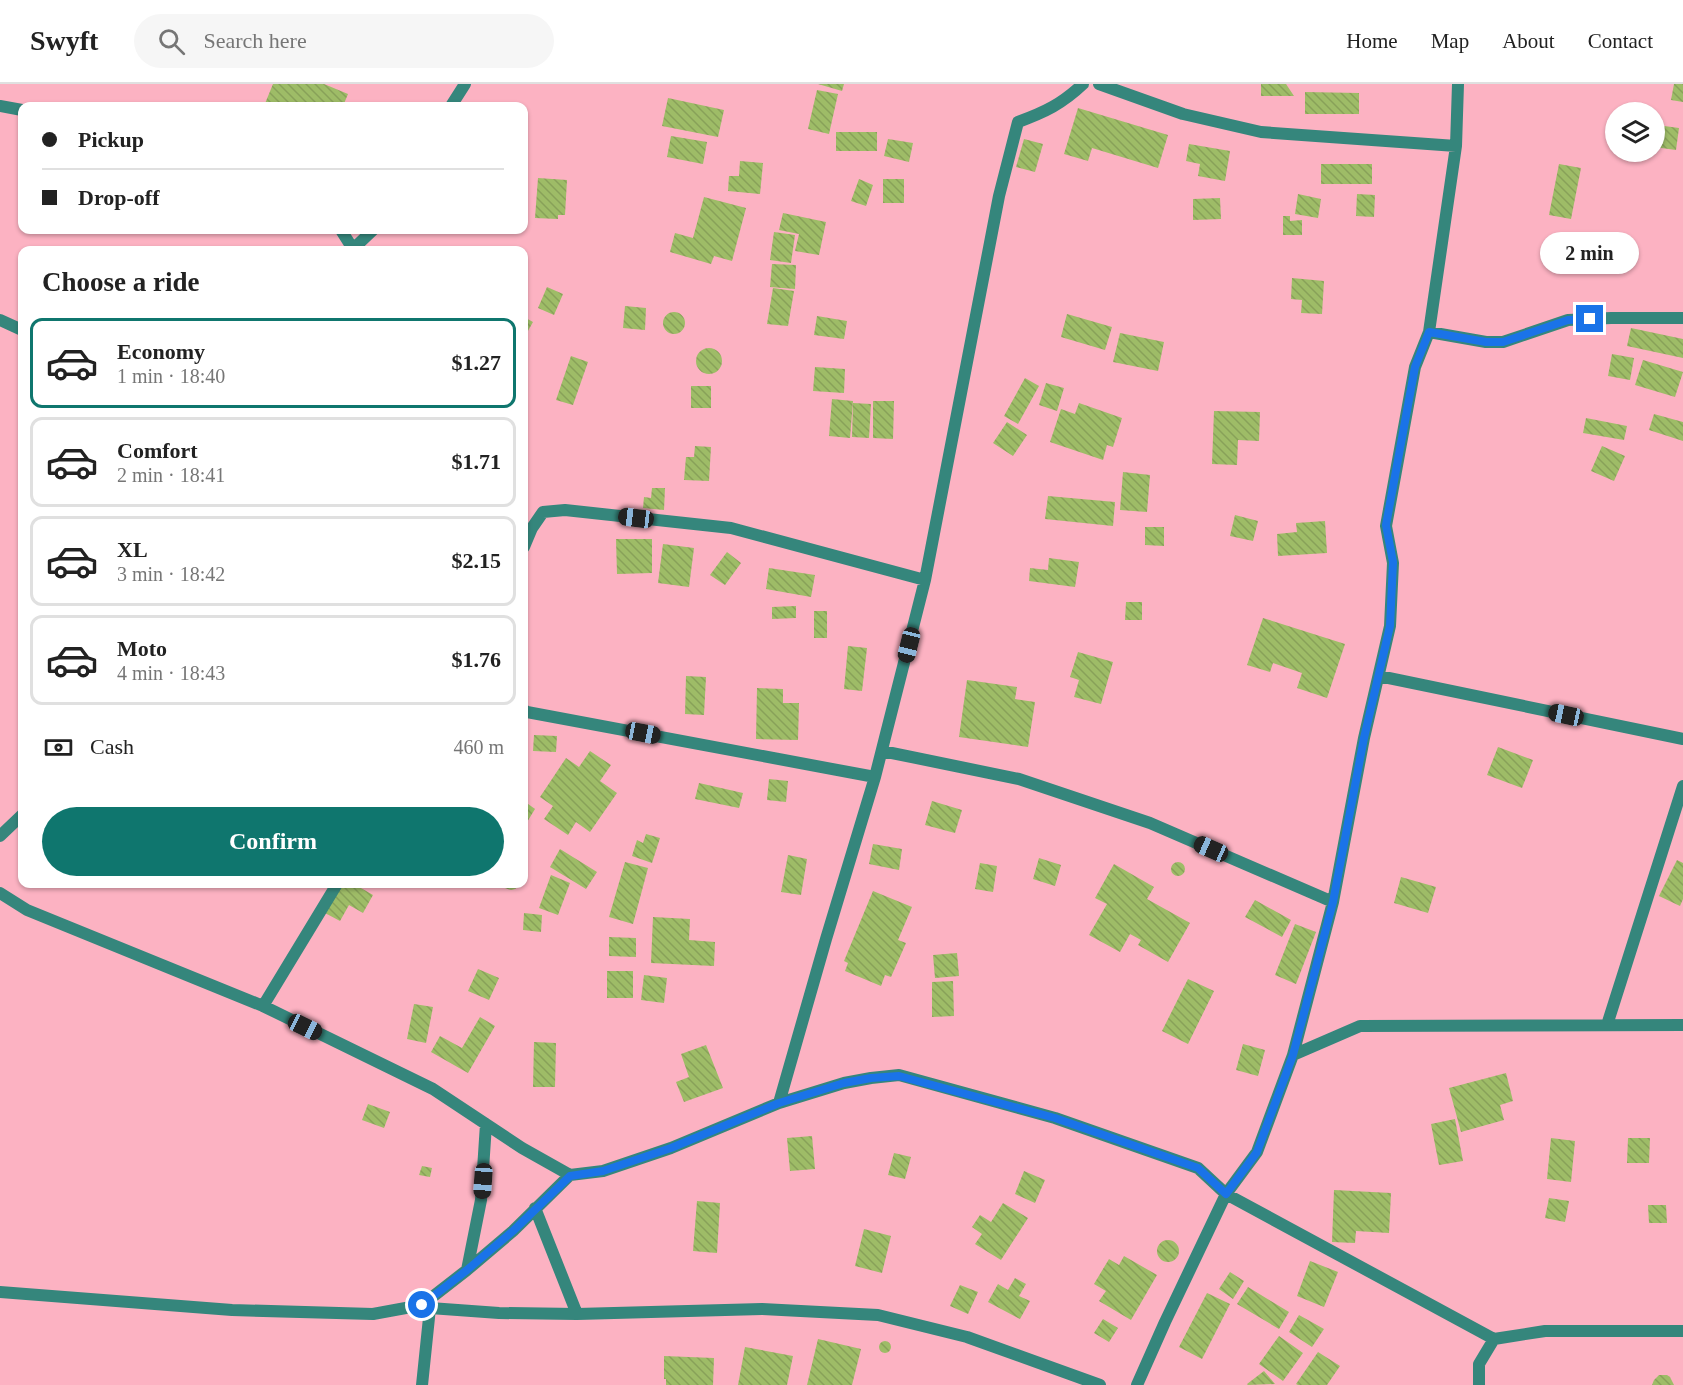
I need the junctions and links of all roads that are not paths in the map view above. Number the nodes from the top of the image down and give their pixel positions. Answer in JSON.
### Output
{"nodes":[{"id":1,"x":465,"y":84,"type":"edge"},
{"id":2,"x":1083,"y":84,"type":"edge"},
{"id":3,"x":1099,"y":84,"type":"edge"},
{"id":4,"x":1458,"y":84,"type":"edge"},
{"id":5,"x":454,"y":102,"type":"edge"},
{"id":6,"x":0,"y":106,"type":"edge"},
{"id":7,"x":18,"y":109,"type":"edge"},
{"id":8,"x":1456,"y":146,"type":"junction"},
{"id":9,"x":369,"y":234,"type":"edge"},
{"id":10,"x":356,"y":246,"type":"edge"},
{"id":11,"x":1683,"y":318,"type":"edge"},
{"id":12,"x":0,"y":320,"type":"edge"},
{"id":13,"x":18,"y":328,"type":"edge"},
{"id":14,"x":1429,"y":332,"type":"junction"},
{"id":15,"x":528,"y":538,"type":"edge"},
{"id":16,"x":925,"y":580,"type":"junction"},
{"id":17,"x":1379,"y":676,"type":"junction"},
{"id":18,"x":528,"y":712,"type":"edge"},
{"id":19,"x":1683,"y":739,"type":"edge"},
{"id":20,"x":882,"y":752,"type":"junction"},
{"id":21,"x":875,"y":777,"type":"junction"},
{"id":22,"x":1683,"y":786,"type":"edge"},
{"id":23,"x":18,"y":818,"type":"edge"},
{"id":24,"x":0,"y":836,"type":"edge"},
{"id":25,"x":334,"y":888,"type":"edge"},
{"id":26,"x":0,"y":893,"type":"edge"},
{"id":27,"x":1333,"y":902,"type":"junction"},
{"id":28,"x":263,"y":1006,"type":"junction"},
{"id":29,"x":1683,"y":1025,"type":"edge"},
{"id":30,"x":1607,"y":1026,"type":"junction"},
{"id":31,"x":1293,"y":1055,"type":"junction"},
{"id":32,"x":779,"y":1103,"type":"junction"},
{"id":33,"x":486,"y":1124,"type":"junction"},
{"id":34,"x":570,"y":1176,"type":"junction"},
{"id":35,"x":1226,"y":1194,"type":"junction"},
{"id":36,"x":536,"y":1208,"type":"junction"},
{"id":37,"x":467,"y":1270,"type":"junction"},
{"id":38,"x":0,"y":1292,"type":"edge"},
{"id":39,"x":426,"y":1306,"type":"junction"},
{"id":40,"x":576,"y":1314,"type":"junction"},
{"id":41,"x":1683,"y":1331,"type":"edge"},
{"id":42,"x":1494,"y":1339,"type":"junction"},
{"id":43,"x":422,"y":1385,"type":"edge"},
{"id":44,"x":1100,"y":1385,"type":"edge"},
{"id":45,"x":1137,"y":1385,"type":"edge"},
{"id":46,"x":1479,"y":1385,"type":"edge"}],
"edges":[{"from":1,"to":5,"type":"street"},
{"from":2,"to":16,"type":"street"},
{"from":3,"to":8,"type":"street"},
{"from":4,"to":8,"type":"street"},
{"from":6,"to":7,"type":"street"},
{"from":8,"to":14,"type":"street"},
{"from":9,"to":10,"type":"street"},
{"from":11,"to":14,"type":"street"},
{"from":12,"to":13,"type":"street"},
{"from":14,"to":17,"type":"street"},
{"from":15,"to":16,"type":"street"},
{"from":16,"to":20,"type":"street"},
{"from":17,"to":19,"type":"street"},
{"from":17,"to":27,"type":"street"},
{"from":18,"to":21,"type":"street"},
{"from":20,"to":21,"type":"street"},
{"from":20,"to":27,"type":"street"},
{"from":21,"to":32,"type":"street"},
{"from":22,"to":30,"type":"street"},
{"from":23,"to":24,"type":"street"},
{"from":25,"to":28,"type":"street"},
{"from":26,"to":28,"type":"street"},
{"from":27,"to":31,"type":"street"},
{"from":28,"to":33,"type":"street"},
{"from":29,"to":30,"type":"street"},
{"from":30,"to":31,"type":"street"},
{"from":31,"to":35,"type":"street"},
{"from":32,"to":34,"type":"street"},
{"from":32,"to":35,"type":"street"},
{"from":33,"to":34,"type":"street"},
{"from":33,"to":37,"type":"street"},
{"from":34,"to":36,"type":"street"},
{"from":35,"to":42,"type":"street"},
{"from":35,"to":45,"type":"street"},
{"from":36,"to":37,"type":"street"},
{"from":36,"to":40,"type":"street"},
{"from":37,"to":39,"type":"street"},
{"from":38,"to":39,"type":"street"},
{"from":39,"to":40,"type":"street"},
{"from":39,"to":43,"type":"street"},
{"from":40,"to":44,"type":"street"},
{"from":41,"to":42,"type":"street"},
{"from":42,"to":46,"type":"street"}]}
